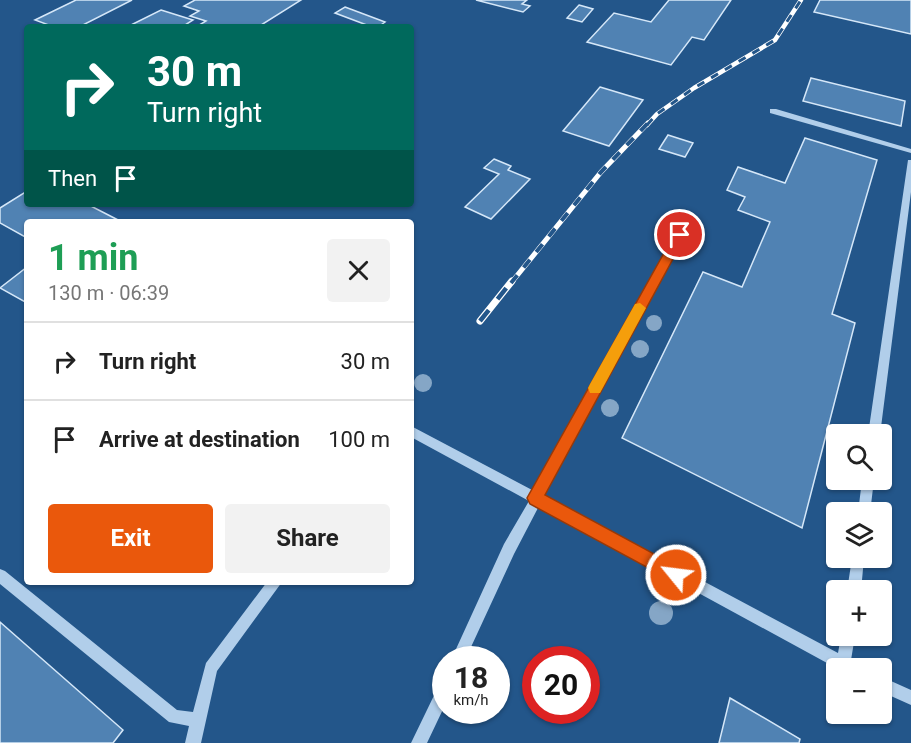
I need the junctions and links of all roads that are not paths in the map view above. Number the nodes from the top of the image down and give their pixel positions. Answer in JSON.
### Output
{"nodes":[{"id":1,"x":773,"y":111,"type":"dead end"},
{"id":2,"x":911,"y":151,"type":"edge"},
{"id":3,"x":911,"y":162,"type":"edge"},
{"id":4,"x":680,"y":235,"type":"dead end"},
{"id":5,"x":875,"y":424,"type":"edge"},
{"id":6,"x":414,"y":433,"type":"edge"},
{"id":7,"x":535,"y":498,"type":"junction"},
{"id":8,"x":0,"y":576,"type":"edge"},
{"id":9,"x":273,"y":585,"type":"edge"},
{"id":10,"x":464,"y":646,"type":"edge"},
{"id":11,"x":833,"y":658,"type":"edge"},
{"id":12,"x":892,"y":689,"type":"edge"},
{"id":13,"x":911,"y":698,"type":"edge"},
{"id":14,"x":432,"y":716,"type":"edge"},
{"id":15,"x":198,"y":720,"type":"junction"},
{"id":16,"x":193,"y":743,"type":"edge"},
{"id":17,"x":419,"y":743,"type":"edge"}],
"edges":[{"from":1,"to":2,"type":"lane"},
{"from":3,"to":5,"type":"lane"},
{"from":4,"to":7,"type":"lane"},
{"from":6,"to":7,"type":"lane"},
{"from":7,"to":10,"type":"lane"},
{"from":7,"to":11,"type":"lane"},
{"from":8,"to":15,"type":"lane"},
{"from":9,"to":15,"type":"lane"},
{"from":12,"to":13,"type":"lane"},
{"from":14,"to":17,"type":"lane"},
{"from":15,"to":16,"type":"lane"}]}
